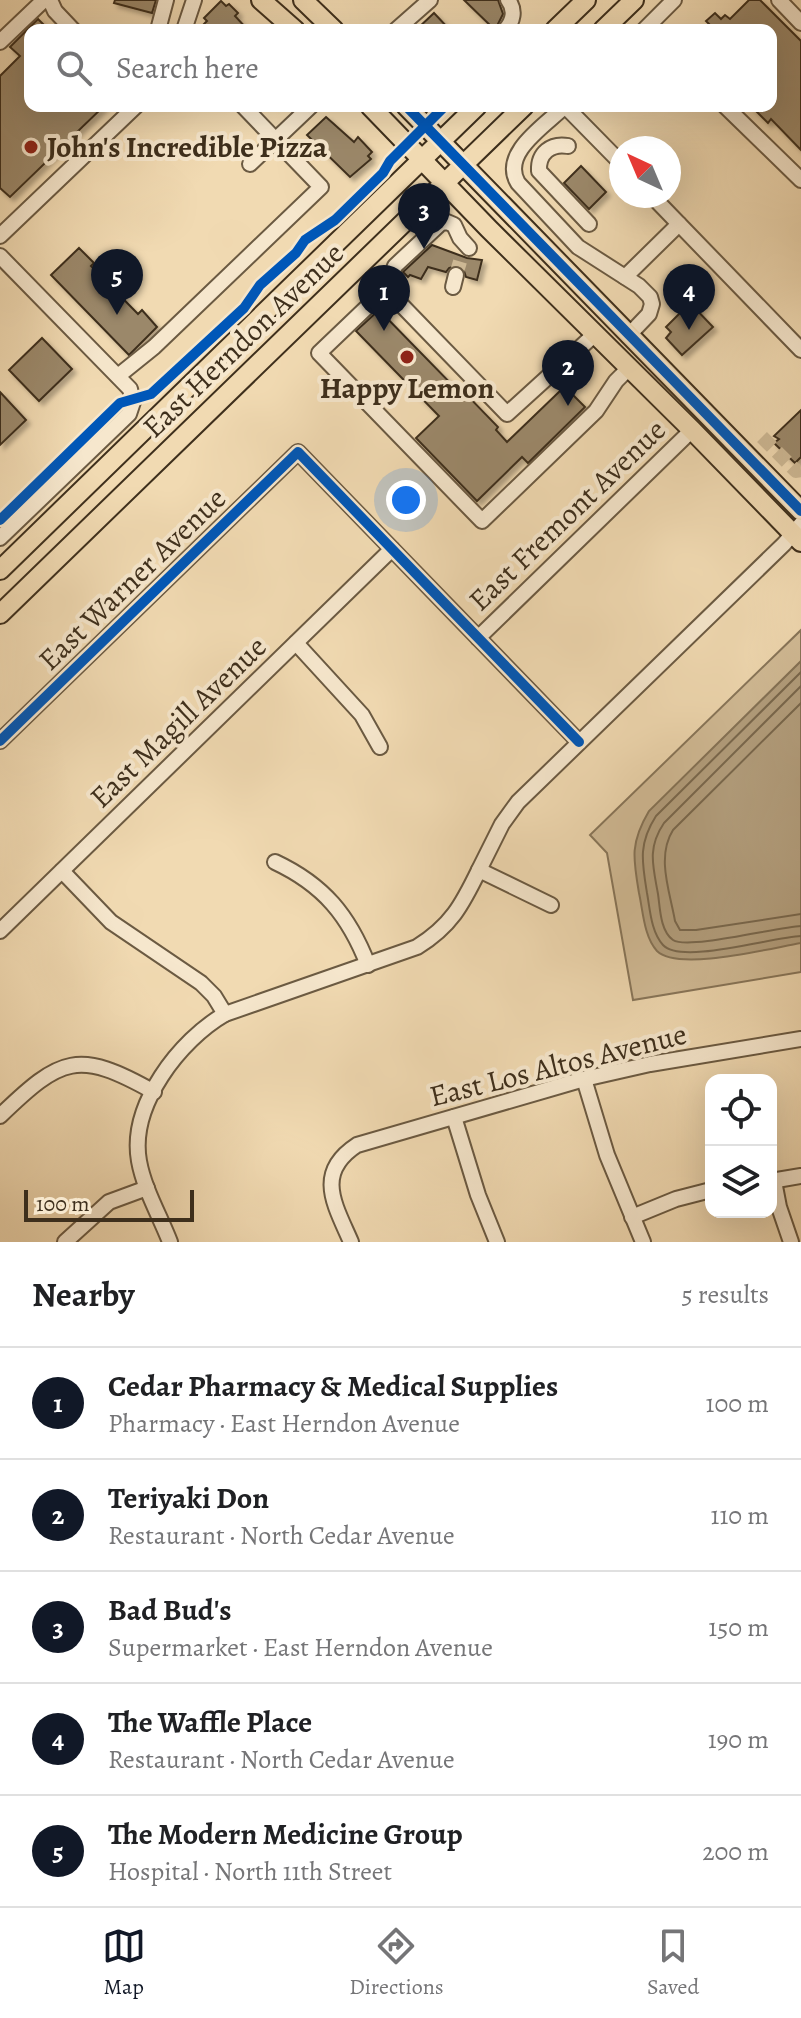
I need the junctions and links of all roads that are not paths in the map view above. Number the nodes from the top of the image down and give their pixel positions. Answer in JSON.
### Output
{"nodes":[{"id":1,"x":44,"y":0,"type":"edge"},
{"id":2,"x":50,"y":0,"type":"edge"},
{"id":3,"x":166,"y":0,"type":"edge"},
{"id":4,"x":194,"y":0,"type":"edge"},
{"id":5,"x":261,"y":0,"type":"edge"},
{"id":6,"x":303,"y":0,"type":"edge"},
{"id":7,"x":430,"y":0,"type":"edge"},
{"id":8,"x":508,"y":0,"type":"edge"},
{"id":9,"x":586,"y":0,"type":"edge"},
{"id":10,"x":634,"y":0,"type":"edge"},
{"id":11,"x":674,"y":0,"type":"edge"},
{"id":12,"x":779,"y":0,"type":"edge"},
{"id":13,"x":801,"y":23,"type":"edge"},
{"id":14,"x":67,"y":24,"type":"edge"},
{"id":15,"x":160,"y":24,"type":"edge"},
{"id":16,"x":186,"y":24,"type":"edge"},
{"id":17,"x":288,"y":24,"type":"edge"},
{"id":18,"x":328,"y":24,"type":"edge"},
{"id":19,"x":404,"y":24,"type":"edge"},
{"id":20,"x":510,"y":24,"type":"edge"},
{"id":21,"x":561,"y":24,"type":"edge"},
{"id":22,"x":609,"y":24,"type":"edge"},
{"id":23,"x":652,"y":24,"type":"edge"},
{"id":24,"x":0,"y":42,"type":"edge"},
{"id":25,"x":130,"y":112,"type":"edge"},
{"id":26,"x":249,"y":112,"type":"edge"},
{"id":27,"x":305,"y":112,"type":"edge"},
{"id":28,"x":376,"y":112,"type":"edge"},
{"id":29,"x":412,"y":112,"type":"edge"},
{"id":30,"x":471,"y":112,"type":"edge"},
{"id":31,"x":518,"y":112,"type":"edge"},
{"id":32,"x":559,"y":112,"type":"edge"},
{"id":33,"x":571,"y":112,"type":"edge"},
{"id":34,"x":731,"y":112,"type":"edge"},
{"id":35,"x":276,"y":139,"type":"junction"},
{"id":36,"x":440,"y":142,"type":"junction"},
{"id":37,"x":568,"y":146,"type":"dead end"},
{"id":38,"x":609,"y":151,"type":"edge"},
{"id":39,"x":422,"y":160,"type":"junction"},
{"id":40,"x":250,"y":164,"type":"dead end"},
{"id":41,"x":463,"y":165,"type":"junction"},
{"id":42,"x":801,"y":180,"type":"edge"},
{"id":43,"x":444,"y":184,"type":"junction"},
{"id":44,"x":664,"y":208,"type":"edge"},
{"id":45,"x":589,"y":224,"type":"dead end"},
{"id":46,"x":679,"y":224,"type":"junction"},
{"id":47,"x":0,"y":236,"type":"edge"},
{"id":48,"x":469,"y":248,"type":"dead end"},
{"id":49,"x":0,"y":256,"type":"edge"},
{"id":50,"x":625,"y":277,"type":"junction"},
{"id":51,"x":386,"y":289,"type":"junction"},
{"id":52,"x":594,"y":335,"type":"junction"},
{"id":53,"x":628,"y":336,"type":"junction"},
{"id":54,"x":801,"y":350,"type":"edge"},
{"id":55,"x":628,"y":369,"type":"junction"},
{"id":56,"x":118,"y":376,"type":"junction"},
{"id":57,"x":709,"y":418,"type":"junction"},
{"id":58,"x":692,"y":430,"type":"junction"},
{"id":59,"x":801,"y":511,"type":"edge"},
{"id":60,"x":798,"y":533,"type":"edge"},
{"id":61,"x":0,"y":538,"type":"edge"},
{"id":62,"x":392,"y":549,"type":"junction"},
{"id":63,"x":0,"y":570,"type":"edge"},
{"id":64,"x":0,"y":614,"type":"edge"},
{"id":65,"x":478,"y":638,"type":"junction"},
{"id":66,"x":296,"y":643,"type":"junction"},
{"id":67,"x":0,"y":741,"type":"edge"},
{"id":68,"x":579,"y":742,"type":"junction"},
{"id":69,"x":380,"y":747,"type":"dead end"},
{"id":70,"x":275,"y":862,"type":"dead end"},
{"id":71,"x":479,"y":870,"type":"junction"},
{"id":72,"x":62,"y":871,"type":"junction"},
{"id":73,"x":551,"y":905,"type":"dead end"},
{"id":74,"x":0,"y":931,"type":"edge"},
{"id":75,"x":368,"y":965,"type":"junction"},
{"id":76,"x":225,"y":1014,"type":"junction"},
{"id":77,"x":801,"y":1039,"type":"edge"},
{"id":78,"x":584,"y":1079,"type":"junction"},
{"id":79,"x":154,"y":1092,"type":"junction"},
{"id":80,"x":0,"y":1116,"type":"edge"},
{"id":81,"x":454,"y":1117,"type":"junction"},
{"id":82,"x":801,"y":1176,"type":"edge"},
{"id":83,"x":777,"y":1180,"type":"edge"},
{"id":84,"x":147,"y":1188,"type":"junction"},
{"id":85,"x":705,"y":1192,"type":"edge"},
{"id":86,"x":777,"y":1198,"type":"edge"},
{"id":87,"x":632,"y":1217,"type":"junction"},
{"id":88,"x":65,"y":1242,"type":"edge"},
{"id":89,"x":170,"y":1242,"type":"edge"},
{"id":90,"x":351,"y":1242,"type":"edge"},
{"id":91,"x":497,"y":1242,"type":"edge"},
{"id":92,"x":643,"y":1242,"type":"edge"},
{"id":93,"x":791,"y":1242,"type":"edge"}],
"edges":[{"from":1,"to":24,"type":"street"},
{"from":2,"to":14,"type":"street"},
{"from":3,"to":15,"type":"street"},
{"from":4,"to":16,"type":"street"},
{"from":5,"to":17,"type":"main road"},
{"from":6,"to":18,"type":"main road"},
{"from":7,"to":19,"type":"street"},
{"from":8,"to":20,"type":"street"},
{"from":9,"to":21,"type":"main road"},
{"from":10,"to":22,"type":"main road"},
{"from":11,"to":23,"type":"street"},
{"from":12,"to":13,"type":"street"},
{"from":25,"to":47,"type":"street"},
{"from":26,"to":35,"type":"street"},
{"from":27,"to":35,"type":"street"},
{"from":28,"to":39,"type":"main road"},
{"from":29,"to":36,"type":"main road"},
{"from":30,"to":36,"type":"main road","name":"East Herndon Avenue"},
{"from":31,"to":41,"type":"main road","name":"East Herndon Avenue"},
{"from":32,"to":50,"type":"street"},
{"from":33,"to":38,"type":"street"},
{"from":34,"to":42,"type":"street"},
{"from":35,"to":40,"type":"street"},
{"from":35,"to":56,"type":"street"},
{"from":36,"to":39,"type":"main road","name":"East Herndon Avenue"},
{"from":36,"to":41,"type":"main road"},
{"from":37,"to":45,"type":"street"},
{"from":39,"to":43,"type":"main road"},
{"from":39,"to":63,"type":"main road","name":"East Herndon Avenue"},
{"from":41,"to":43,"type":"main road","name":"East Herndon Avenue"},
{"from":41,"to":53,"type":"main road"},
{"from":43,"to":52,"type":"main road"},
{"from":43,"to":64,"type":"main road","name":"East Herndon Avenue"},
{"from":44,"to":46,"type":"street"},
{"from":46,"to":50,"type":"street"},
{"from":46,"to":54,"type":"street"},
{"from":48,"to":51,"type":"street"},
{"from":49,"to":56,"type":"street"},
{"from":50,"to":53,"type":"street"},
{"from":51,"to":52,"type":"street"},
{"from":51,"to":55,"type":"street"},
{"from":52,"to":55,"type":"main road"},
{"from":52,"to":57,"type":"main road"},
{"from":53,"to":57,"type":"main road"},
{"from":55,"to":58,"type":"main road"},
{"from":56,"to":61,"type":"street"},
{"from":57,"to":59,"type":"main road"},
{"from":58,"to":60,"type":"main road"},
{"from":58,"to":65,"type":"street","name":"East Fremont Avenue"},
{"from":60,"to":68,"type":"street"},
{"from":62,"to":65,"type":"street"},
{"from":62,"to":66,"type":"street","name":"East Magill Avenue"},
{"from":62,"to":67,"type":"street","name":"East Warner Avenue"},
{"from":65,"to":68,"type":"street"},
{"from":66,"to":69,"type":"street"},
{"from":66,"to":72,"type":"street","name":"East Magill Avenue"},
{"from":68,"to":71,"type":"street"},
{"from":70,"to":75,"type":"street"},
{"from":71,"to":73,"type":"street"},
{"from":71,"to":75,"type":"street"},
{"from":72,"to":74,"type":"street","name":"East Magill Avenue"},
{"from":72,"to":76,"type":"street"},
{"from":75,"to":76,"type":"street"},
{"from":76,"to":79,"type":"street"},
{"from":77,"to":78,"type":"street","name":"East Los Altos Avenue"},
{"from":78,"to":81,"type":"street","name":"East Los Altos Avenue"},
{"from":78,"to":87,"type":"street"},
{"from":79,"to":80,"type":"street"},
{"from":79,"to":84,"type":"street"},
{"from":81,"to":90,"type":"street","name":"East Los Altos Avenue"},
{"from":81,"to":91,"type":"street"},
{"from":82,"to":83,"type":"street"},
{"from":84,"to":88,"type":"street"},
{"from":84,"to":89,"type":"street"},
{"from":85,"to":87,"type":"street"},
{"from":86,"to":93,"type":"street"},
{"from":87,"to":92,"type":"street"}]}
